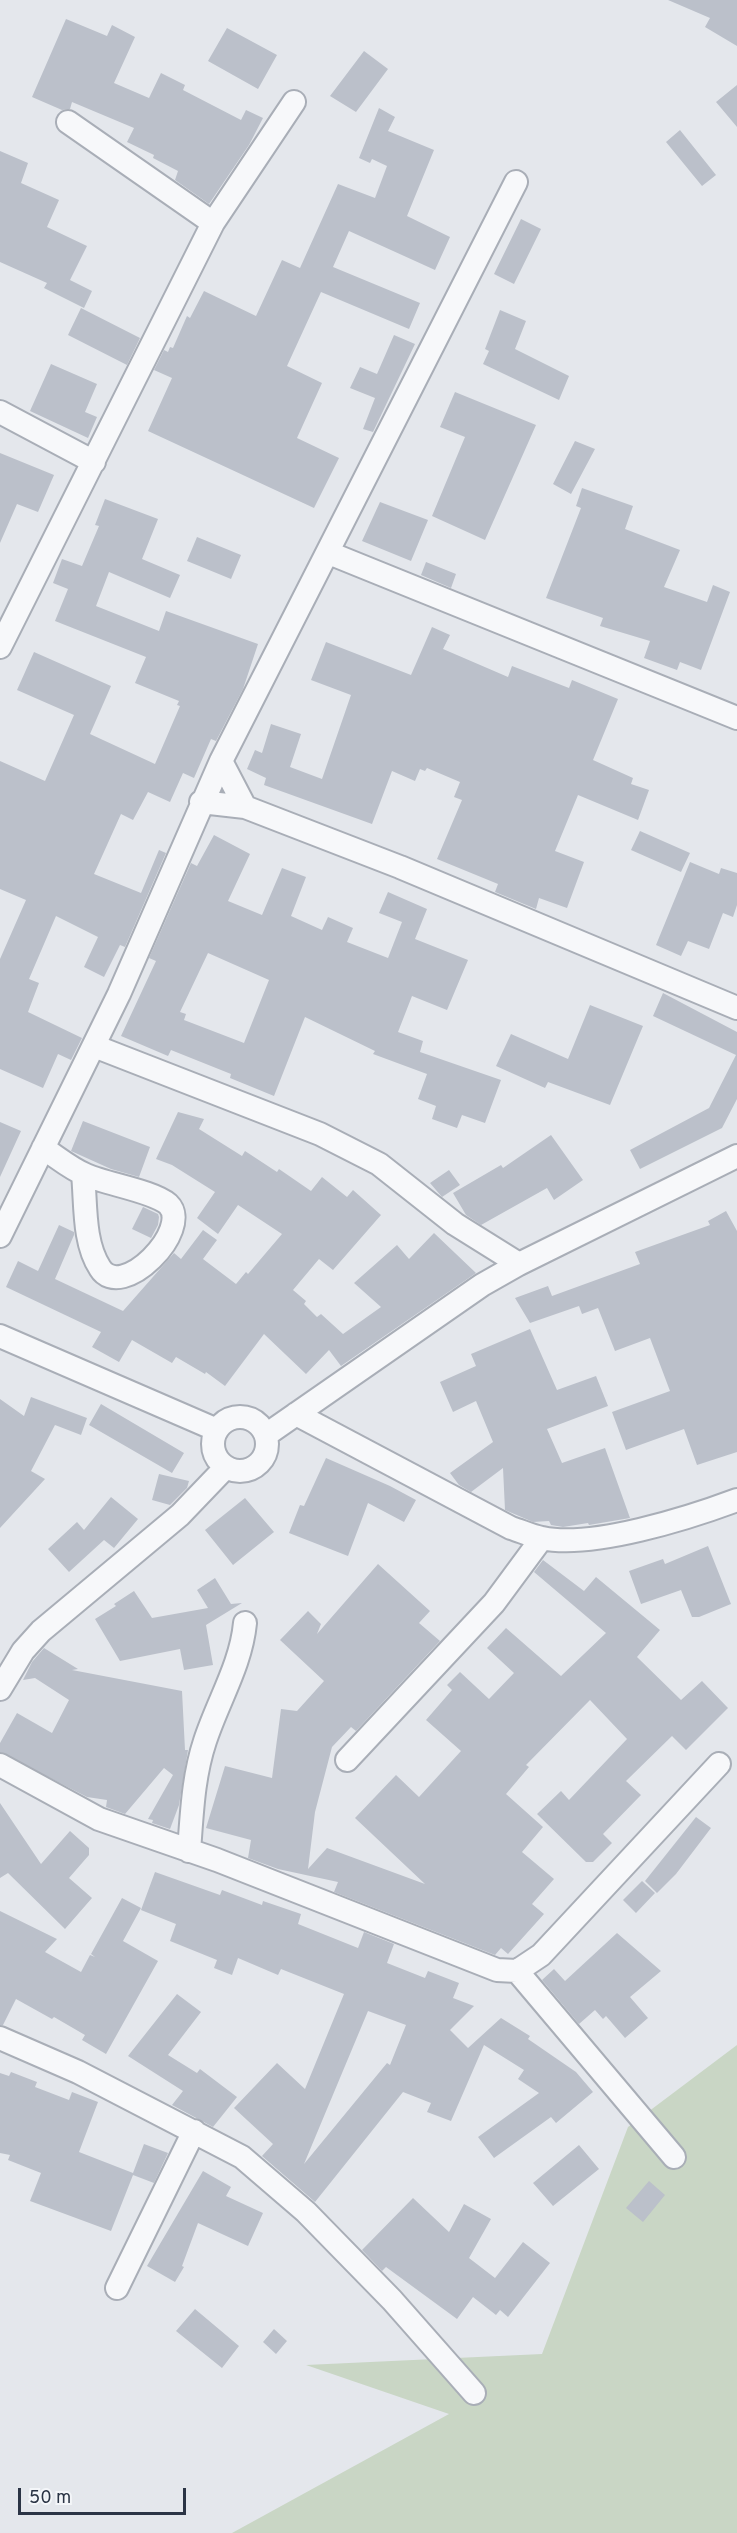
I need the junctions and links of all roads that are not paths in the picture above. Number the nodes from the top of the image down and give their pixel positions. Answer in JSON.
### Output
{"nodes":[{"id":1,"x":294,"y":102,"type":"dead end"},
{"id":2,"x":68,"y":122,"type":"dead end"},
{"id":3,"x":516,"y":182,"type":"dead end"},
{"id":4,"x":213,"y":223,"type":"junction"},
{"id":5,"x":0,"y":412,"type":"edge"},
{"id":6,"x":94,"y":462,"type":"junction"},
{"id":7,"x":329,"y":553,"type":"junction"},
{"id":8,"x":0,"y":647,"type":"edge"},
{"id":9,"x":737,"y":718,"type":"edge"},
{"id":10,"x":221,"y":761,"type":"junction"},
{"id":11,"x":201,"y":802,"type":"junction"},
{"id":12,"x":245,"y":807,"type":"junction"},
{"id":13,"x":737,"y":1008,"type":"edge"},
{"id":14,"x":94,"y":1046,"type":"junction"},
{"id":15,"x":44,"y":1148,"type":"junction"},
{"id":16,"x":735,"y":1152,"type":"edge"},
{"id":17,"x":83,"y":1174,"type":"junction"},
{"id":18,"x":0,"y":1236,"type":"edge"},
{"id":19,"x":519,"y":1264,"type":"junction"},
{"id":20,"x":0,"y":1336,"type":"edge"},
{"id":21,"x":296,"y":1414,"type":"junction"},
{"id":22,"x":217,"y":1430,"type":"junction"},
{"id":23,"x":266,"y":1435,"type":"junction"},
{"id":24,"x":226,"y":1467,"type":"junction"},
{"id":25,"x":737,"y":1500,"type":"edge"},
{"id":26,"x":542,"y":1538,"type":"junction"},
{"id":27,"x":245,"y":1623,"type":"dead end"},
{"id":28,"x":0,"y":1689,"type":"edge"},
{"id":29,"x":347,"y":1760,"type":"dead end"},
{"id":30,"x":719,"y":1764,"type":"dead end"},
{"id":31,"x":0,"y":1765,"type":"edge"},
{"id":32,"x":189,"y":1851,"type":"junction"},
{"id":33,"x":517,"y":1971,"type":"junction"},
{"id":34,"x":0,"y":2038,"type":"edge"},
{"id":35,"x":194,"y":2131,"type":"junction"},
{"id":36,"x":674,"y":2157,"type":"dead end"},
{"id":37,"x":117,"y":2288,"type":"dead end"},
{"id":38,"x":474,"y":2393,"type":"dead end"}],
"edges":[{"from":1,"to":4,"type":"street"},
{"from":2,"to":4,"type":"street"},
{"from":3,"to":7,"type":"street"},
{"from":4,"to":6,"type":"street"},
{"from":5,"to":6,"type":"street"},
{"from":6,"to":8,"type":"street"},
{"from":7,"to":9,"type":"street"},
{"from":7,"to":10,"type":"street"},
{"from":10,"to":11,"type":"street"},
{"from":10,"to":12,"type":"street"},
{"from":11,"to":12,"type":"street"},
{"from":11,"to":14,"type":"street"},
{"from":12,"to":13,"type":"street"},
{"from":14,"to":15,"type":"street"},
{"from":14,"to":19,"type":"street"},
{"from":15,"to":17,"type":"street"},
{"from":15,"to":18,"type":"street"},
{"from":16,"to":19,"type":"street"},
{"from":17,"to":17,"type":"street"},
{"from":19,"to":21,"type":"street"},
{"from":20,"to":22,"type":"street"},
{"from":21,"to":23,"type":"street"},
{"from":21,"to":26,"type":"street"},
{"from":22,"to":23,"type":"street"},
{"from":22,"to":24,"type":"street"},
{"from":23,"to":24,"type":"street"},
{"from":24,"to":28,"type":"street"},
{"from":25,"to":26,"type":"street"},
{"from":26,"to":29,"type":"street"},
{"from":27,"to":32,"type":"street"},
{"from":30,"to":33,"type":"street"},
{"from":31,"to":32,"type":"street"},
{"from":32,"to":33,"type":"street"},
{"from":33,"to":36,"type":"street"},
{"from":34,"to":35,"type":"street"},
{"from":35,"to":37,"type":"street"},
{"from":35,"to":38,"type":"street"}]}
